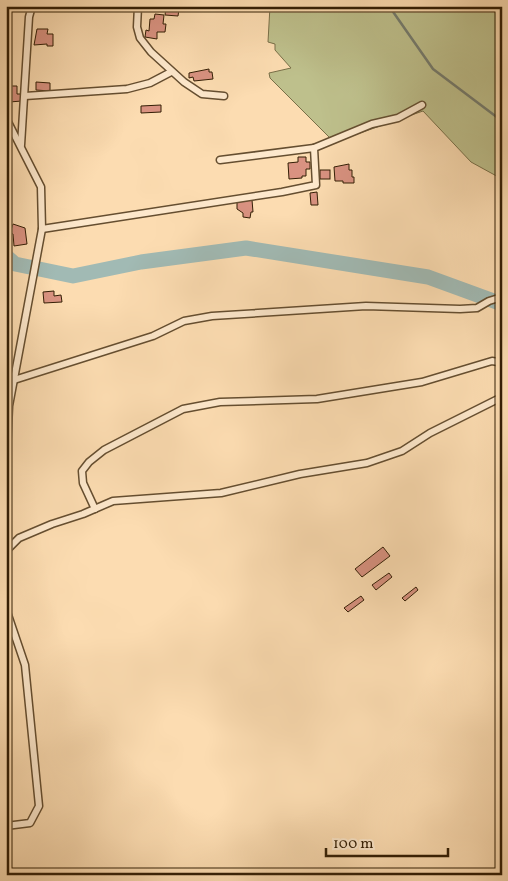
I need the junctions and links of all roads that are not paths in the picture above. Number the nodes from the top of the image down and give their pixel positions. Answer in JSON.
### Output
{"nodes":[{"id":1,"x":32,"y":6,"type":"edge"},
{"id":2,"x":138,"y":6,"type":"edge"},
{"id":3,"x":171,"y":72,"type":"junction"},
{"id":4,"x":25,"y":96,"type":"junction"},
{"id":5,"x":224,"y":96,"type":"dead end"},
{"id":6,"x":422,"y":105,"type":"dead end"},
{"id":7,"x":6,"y":118,"type":"edge"},
{"id":8,"x":21,"y":146,"type":"junction"},
{"id":9,"x":314,"y":148,"type":"junction"},
{"id":10,"x":220,"y":160,"type":"dead end"},
{"id":11,"x":42,"y":229,"type":"junction"},
{"id":12,"x":502,"y":297,"type":"edge"},
{"id":13,"x":502,"y":367,"type":"edge"},
{"id":14,"x":14,"y":380,"type":"junction"},
{"id":15,"x":502,"y":397,"type":"edge"},
{"id":16,"x":6,"y":472,"type":"edge"},
{"id":17,"x":95,"y":509,"type":"junction"},
{"id":18,"x":6,"y":551,"type":"edge"},
{"id":19,"x":6,"y":609,"type":"edge"},
{"id":20,"x":6,"y":826,"type":"edge"}],
"edges":[{"from":1,"to":4,"type":"street"},
{"from":2,"to":3,"type":"street"},
{"from":3,"to":4,"type":"street"},
{"from":3,"to":5,"type":"street"},
{"from":4,"to":8,"type":"street"},
{"from":6,"to":9,"type":"street"},
{"from":7,"to":8,"type":"street"},
{"from":8,"to":11,"type":"street"},
{"from":9,"to":10,"type":"street"},
{"from":9,"to":11,"type":"street"},
{"from":11,"to":14,"type":"street"},
{"from":12,"to":14,"type":"street"},
{"from":13,"to":17,"type":"street"},
{"from":14,"to":16,"type":"street"},
{"from":15,"to":17,"type":"street"},
{"from":17,"to":18,"type":"street"},
{"from":19,"to":20,"type":"street"}]}
